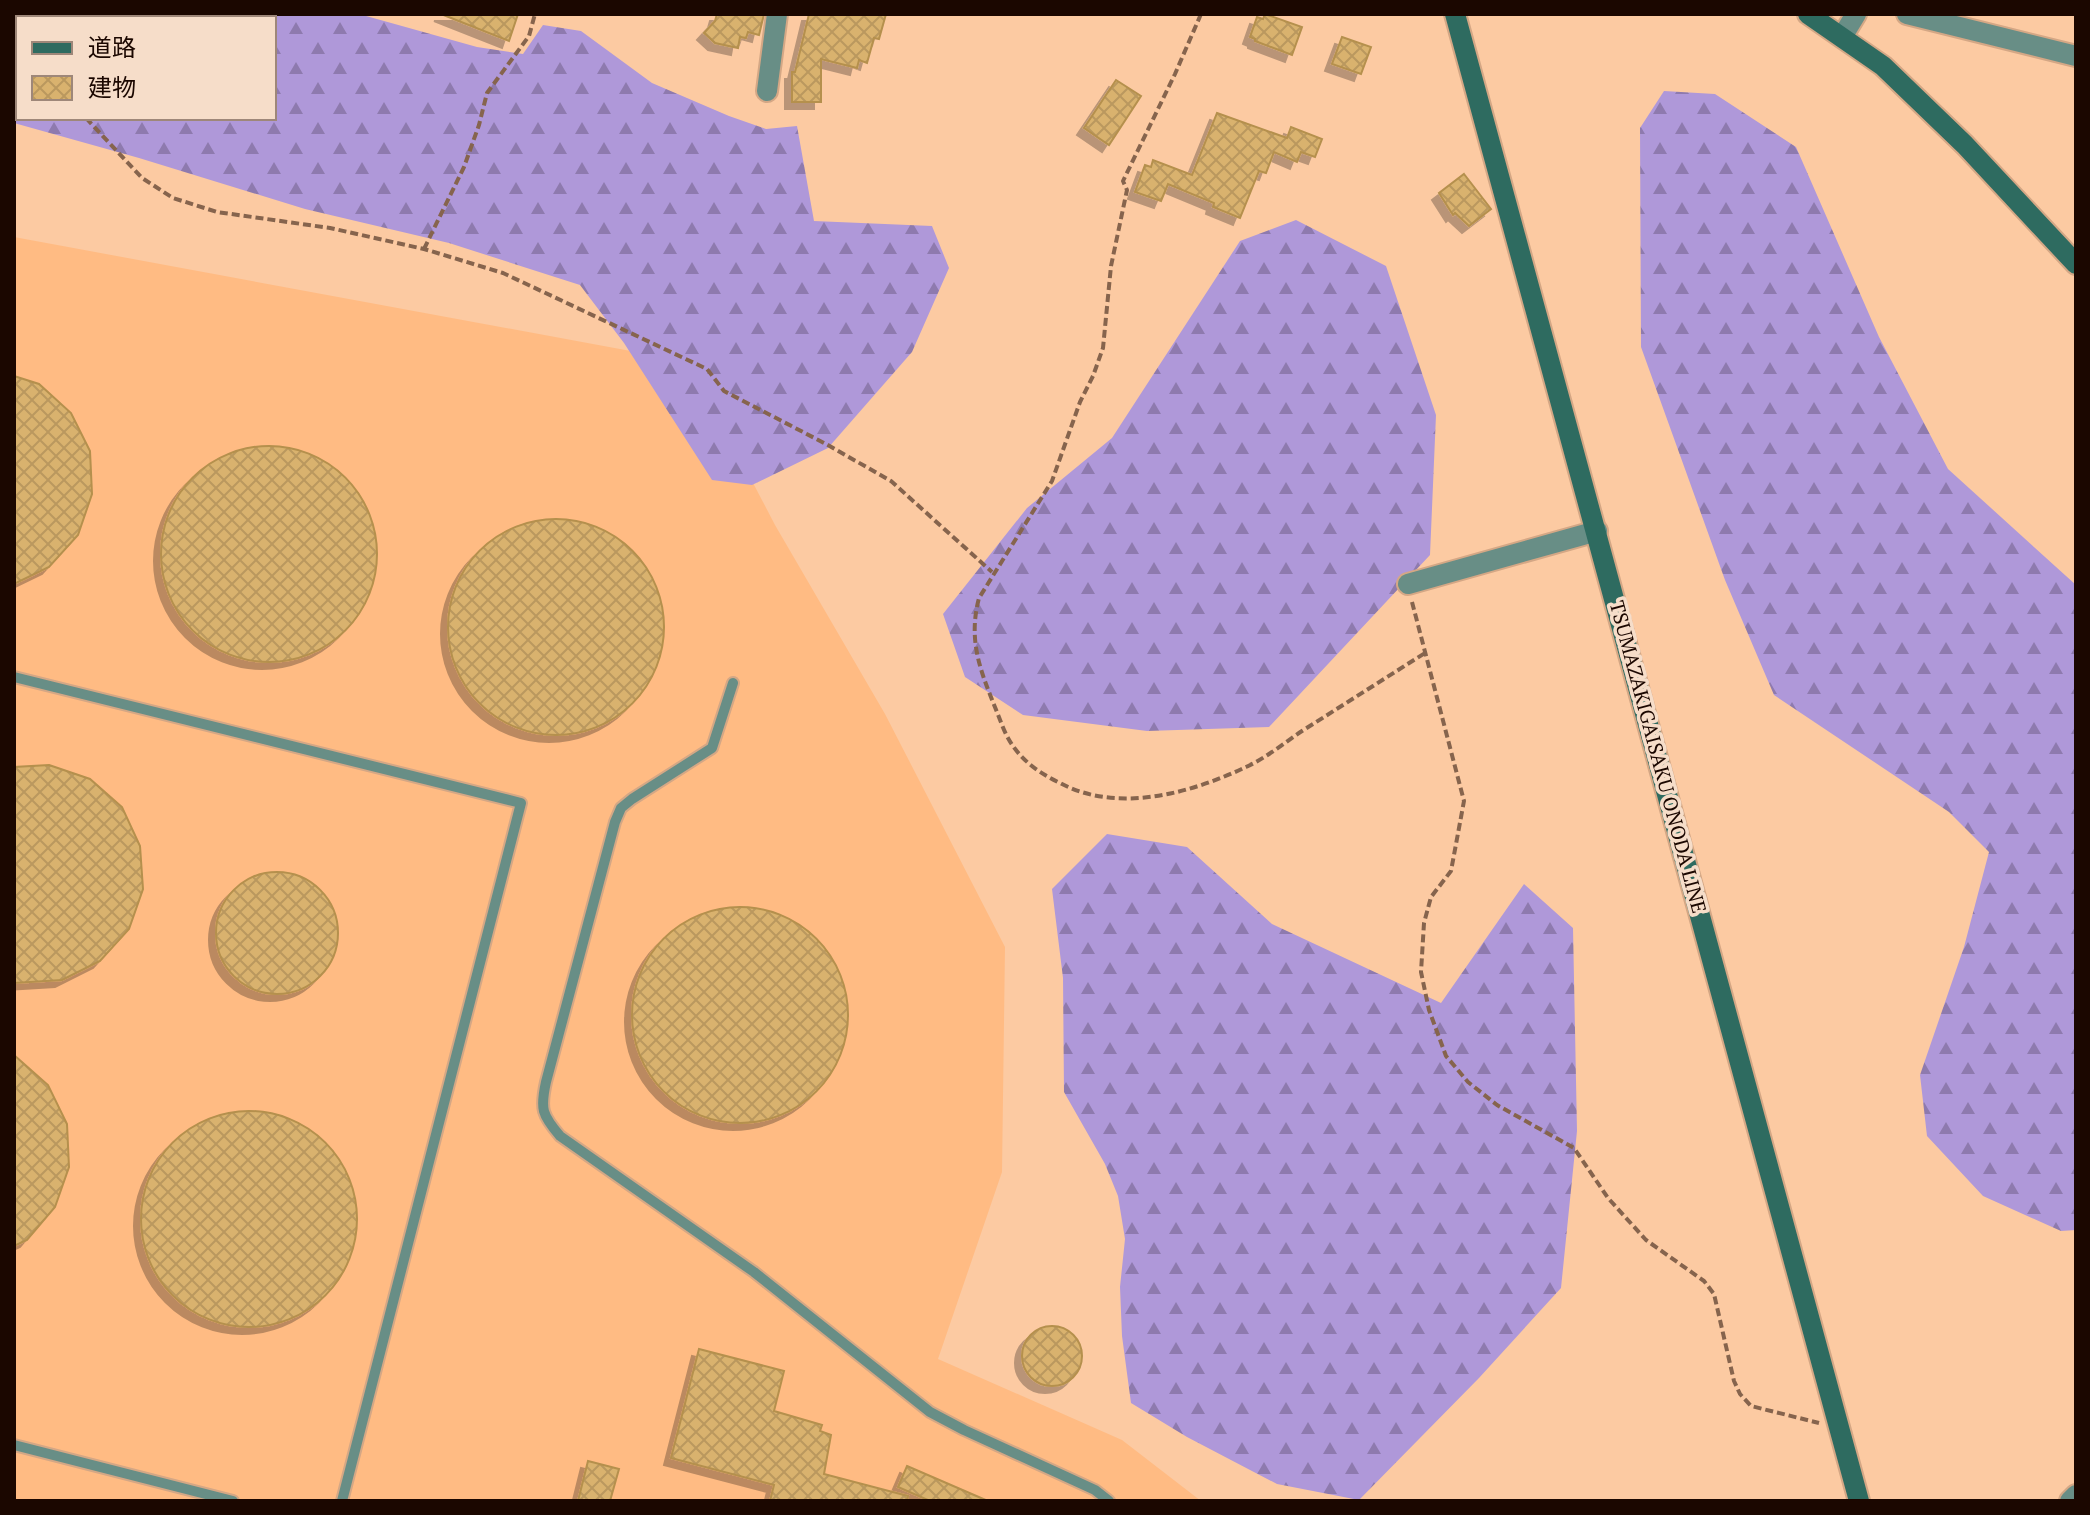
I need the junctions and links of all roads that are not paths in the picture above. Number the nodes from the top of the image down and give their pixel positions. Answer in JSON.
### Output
{"nodes":[{"id":1,"x":777,"y":14,"type":"edge"},
{"id":2,"x":1455,"y":14,"type":"edge"},
{"id":3,"x":1808,"y":14,"type":"edge"},
{"id":4,"x":1856,"y":14,"type":"edge"},
{"id":5,"x":1907,"y":14,"type":"edge"},
{"id":6,"x":1842,"y":37,"type":"junction"},
{"id":7,"x":2076,"y":56,"type":"edge"},
{"id":8,"x":767,"y":91,"type":"dead end"},
{"id":9,"x":2076,"y":264,"type":"edge"},
{"id":10,"x":1597,"y":531,"type":"junction"},
{"id":11,"x":1408,"y":584,"type":"road end"},
{"id":12,"x":14,"y":677,"type":"edge"},
{"id":13,"x":733,"y":683,"type":"dead end"},
{"id":14,"x":14,"y":1445,"type":"edge"},
{"id":15,"x":2076,"y":1495,"type":"edge"},
{"id":16,"x":233,"y":1501,"type":"edge"},
{"id":17,"x":342,"y":1501,"type":"edge"},
{"id":18,"x":1109,"y":1501,"type":"edge"},
{"id":19,"x":1859,"y":1501,"type":"edge"},
{"id":20,"x":2070,"y":1501,"type":"edge"}],
"edges":[{"from":1,"to":8,"type":"street"},
{"from":2,"to":10,"type":"main road","name":"TSUMAZAKIGAISAKU ONODA LINE"},
{"from":3,"to":6,"type":"main road"},
{"from":4,"to":6,"type":"street"},
{"from":5,"to":7,"type":"street"},
{"from":6,"to":9,"type":"main road"},
{"from":10,"to":11,"type":"street"},
{"from":10,"to":19,"type":"main road","name":"TSUMAZAKIGAISAKU ONODA LINE"},
{"from":12,"to":17,"type":"lane"},
{"from":13,"to":18,"type":"lane"},
{"from":14,"to":16,"type":"lane"},
{"from":15,"to":20,"type":"street"}]}
